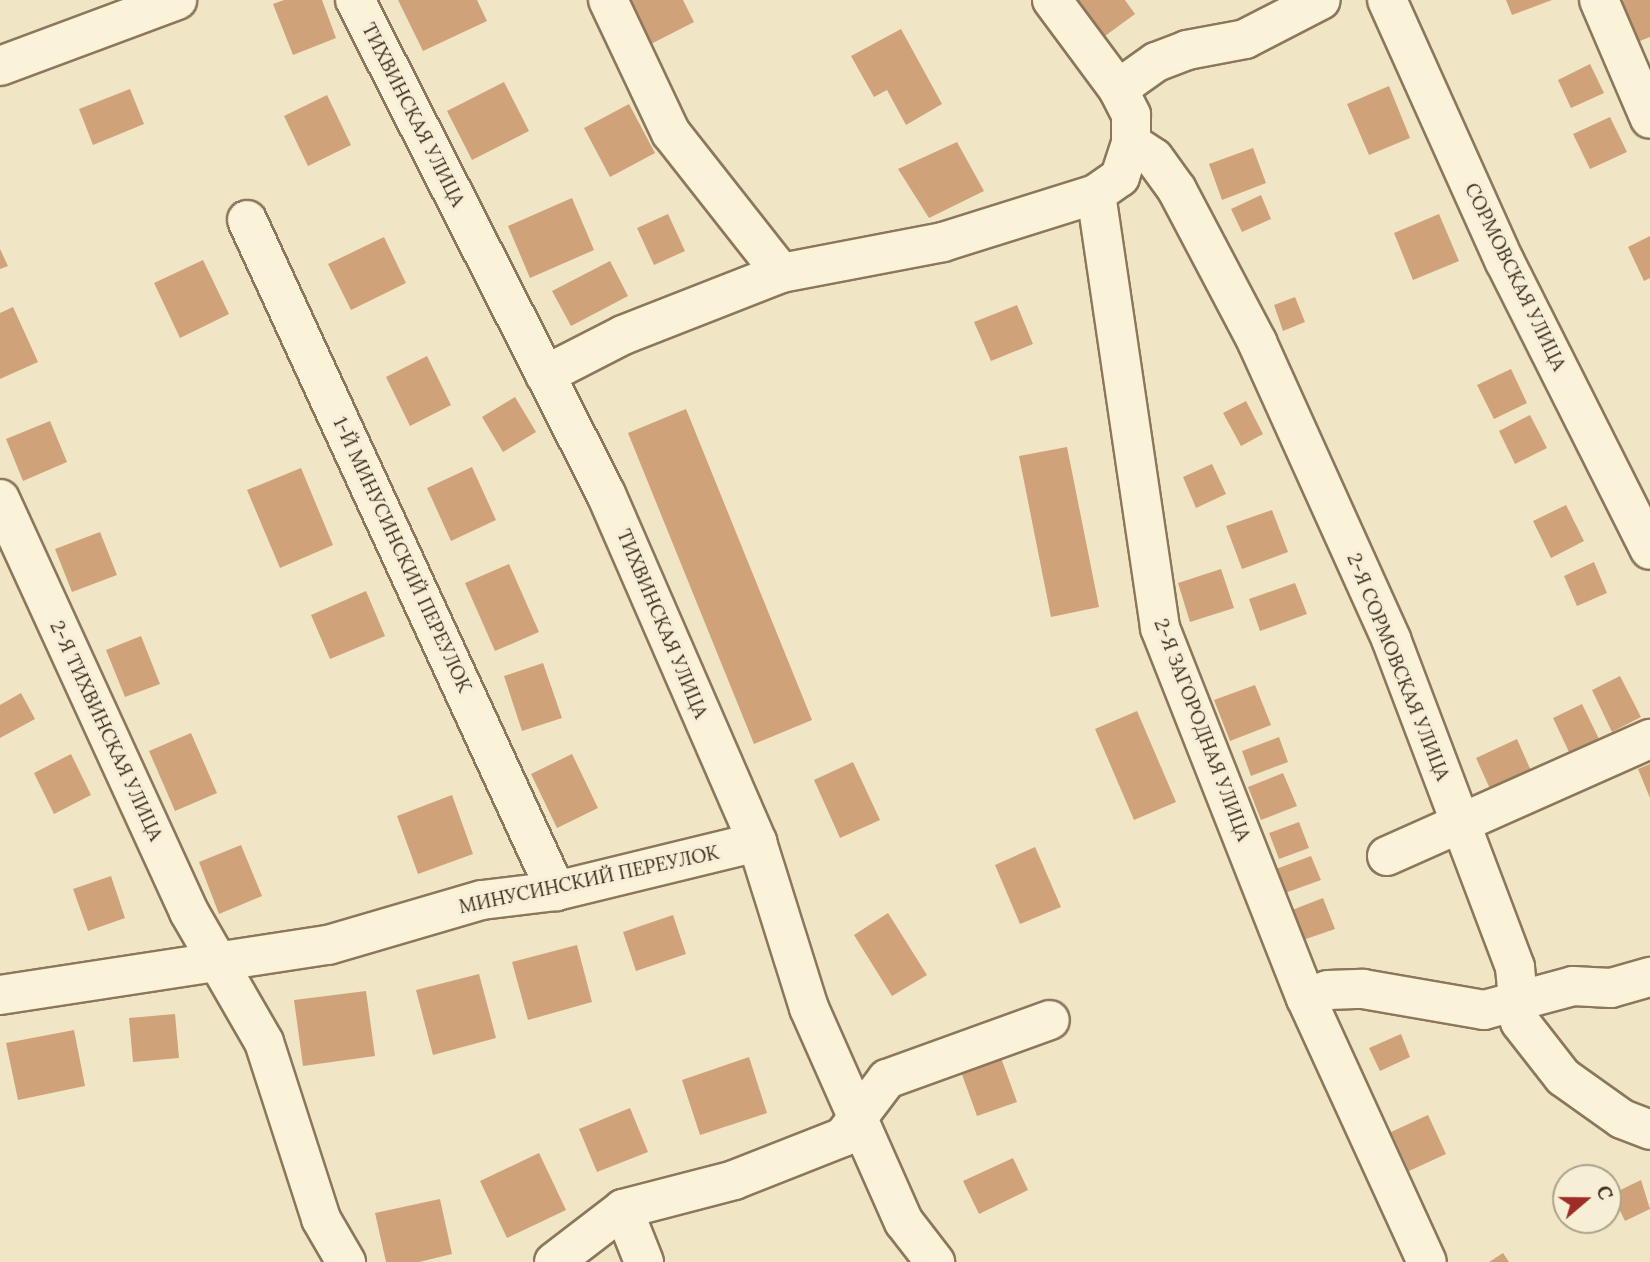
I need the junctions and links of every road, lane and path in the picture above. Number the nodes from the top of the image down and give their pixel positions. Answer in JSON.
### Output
{"nodes":[{"id":1,"x":177,"y":0,"type":"edge"},
{"id":2,"x":355,"y":0,"type":"edge"},
{"id":3,"x":608,"y":0,"type":"edge"},
{"id":4,"x":1052,"y":0,"type":"edge"},
{"id":5,"x":1321,"y":0,"type":"edge"},
{"id":6,"x":1387,"y":0,"type":"edge"},
{"id":7,"x":1599,"y":0,"type":"edge"},
{"id":8,"x":0,"y":66,"type":"edge"},
{"id":9,"x":1108,"y":75,"type":"junction"},
{"id":10,"x":1650,"y":119,"type":"edge"},
{"id":11,"x":1132,"y":143,"type":"junction"},
{"id":12,"x":1096,"y":194,"type":"junction"},
{"id":13,"x":247,"y":220,"type":"dead end"},
{"id":14,"x":781,"y":273,"type":"junction"},
{"id":15,"x":545,"y":375,"type":"junction"},
{"id":16,"x":0,"y":499,"type":"edge"},
{"id":17,"x":1650,"y":550,"type":"edge"},
{"id":18,"x":1650,"y":738,"type":"edge"},
{"id":19,"x":1460,"y":824,"type":"junction"},
{"id":20,"x":757,"y":842,"type":"junction"},
{"id":21,"x":1387,"y":856,"type":"dead end"},
{"id":22,"x":556,"y":891,"type":"junction"},
{"id":23,"x":216,"y":960,"type":"junction"},
{"id":24,"x":1650,"y":977,"type":"edge"},
{"id":25,"x":1611,"y":988,"type":"junction"},
{"id":26,"x":0,"y":995,"type":"edge"},
{"id":27,"x":1306,"y":998,"type":"junction"},
{"id":28,"x":1650,"y":1001,"type":"edge"},
{"id":29,"x":1517,"y":1004,"type":"junction"},
{"id":30,"x":1050,"y":1020,"type":"dead end"},
{"id":31,"x":858,"y":1118,"type":"junction"},
{"id":32,"x":1650,"y":1130,"type":"edge"},
{"id":33,"x":623,"y":1209,"type":"junction"},
{"id":34,"x":346,"y":1262,"type":"edge"},
{"id":35,"x":554,"y":1262,"type":"edge"},
{"id":36,"x":644,"y":1262,"type":"edge"},
{"id":37,"x":935,"y":1262,"type":"edge"},
{"id":38,"x":1427,"y":1262,"type":"edge"}],
"edges":[{"from":1,"to":8,"type":"street"},
{"from":2,"to":15,"type":"street","name":"ТИХВИНСКАЯ УЛИЦА"},
{"from":3,"to":14,"type":"street"},
{"from":4,"to":9,"type":"street"},
{"from":5,"to":9,"type":"street"},
{"from":6,"to":17,"type":"street","name":"СОРМОВСКАЯ УЛИЦА"},
{"from":7,"to":10,"type":"street"},
{"from":9,"to":11,"type":"street"},
{"from":11,"to":12,"type":"street"},
{"from":11,"to":19,"type":"street","name":"2-Я СОРМОВСКАЯ УЛИЦА"},
{"from":12,"to":14,"type":"street"},
{"from":12,"to":27,"type":"street","name":"2-Я ЗАГОРОДНАЯ УЛИЦА"},
{"from":13,"to":22,"type":"street","name":"1-Й МИНУСИНСКИЙ ПЕРЕУЛОК"},
{"from":14,"to":15,"type":"street"},
{"from":15,"to":20,"type":"street","name":"ТИХВИНСКАЯ УЛИЦА"},
{"from":16,"to":23,"type":"street","name":"2-Я ТИХВИНСКАЯ УЛИЦА"},
{"from":18,"to":19,"type":"street"},
{"from":19,"to":21,"type":"street"},
{"from":19,"to":29,"type":"street","name":"2-Я СОРМОВСКАЯ УЛИЦА"},
{"from":20,"to":22,"type":"street","name":"МИНУСИНСКИЙ ПЕРЕУЛОК"},
{"from":20,"to":31,"type":"street","name":"ТИХВИНСКАЯ УЛИЦА"},
{"from":22,"to":23,"type":"street","name":"МИНУСИНСКИЙ ПЕРЕУЛОК"},
{"from":23,"to":26,"type":"street","name":"МИНУСИНСКИЙ ПЕРЕУЛОК"},
{"from":23,"to":34,"type":"street","name":"2-Я ТИХВИНСКАЯ УЛИЦА"},
{"from":24,"to":25,"type":"street"},
{"from":25,"to":28,"type":"street"},
{"from":25,"to":29,"type":"street"},
{"from":27,"to":29,"type":"street"},
{"from":27,"to":38,"type":"street","name":"2-Я ЗАГОРОДНАЯ УЛИЦА"},
{"from":29,"to":32,"type":"street","name":"2-Я СОРМОВСКАЯ УЛИЦА"},
{"from":30,"to":31,"type":"street"},
{"from":31,"to":33,"type":"street"},
{"from":31,"to":37,"type":"street","name":"ТИХВИНСКАЯ УЛИЦА"},
{"from":33,"to":35,"type":"street"},
{"from":33,"to":36,"type":"street"}]}
